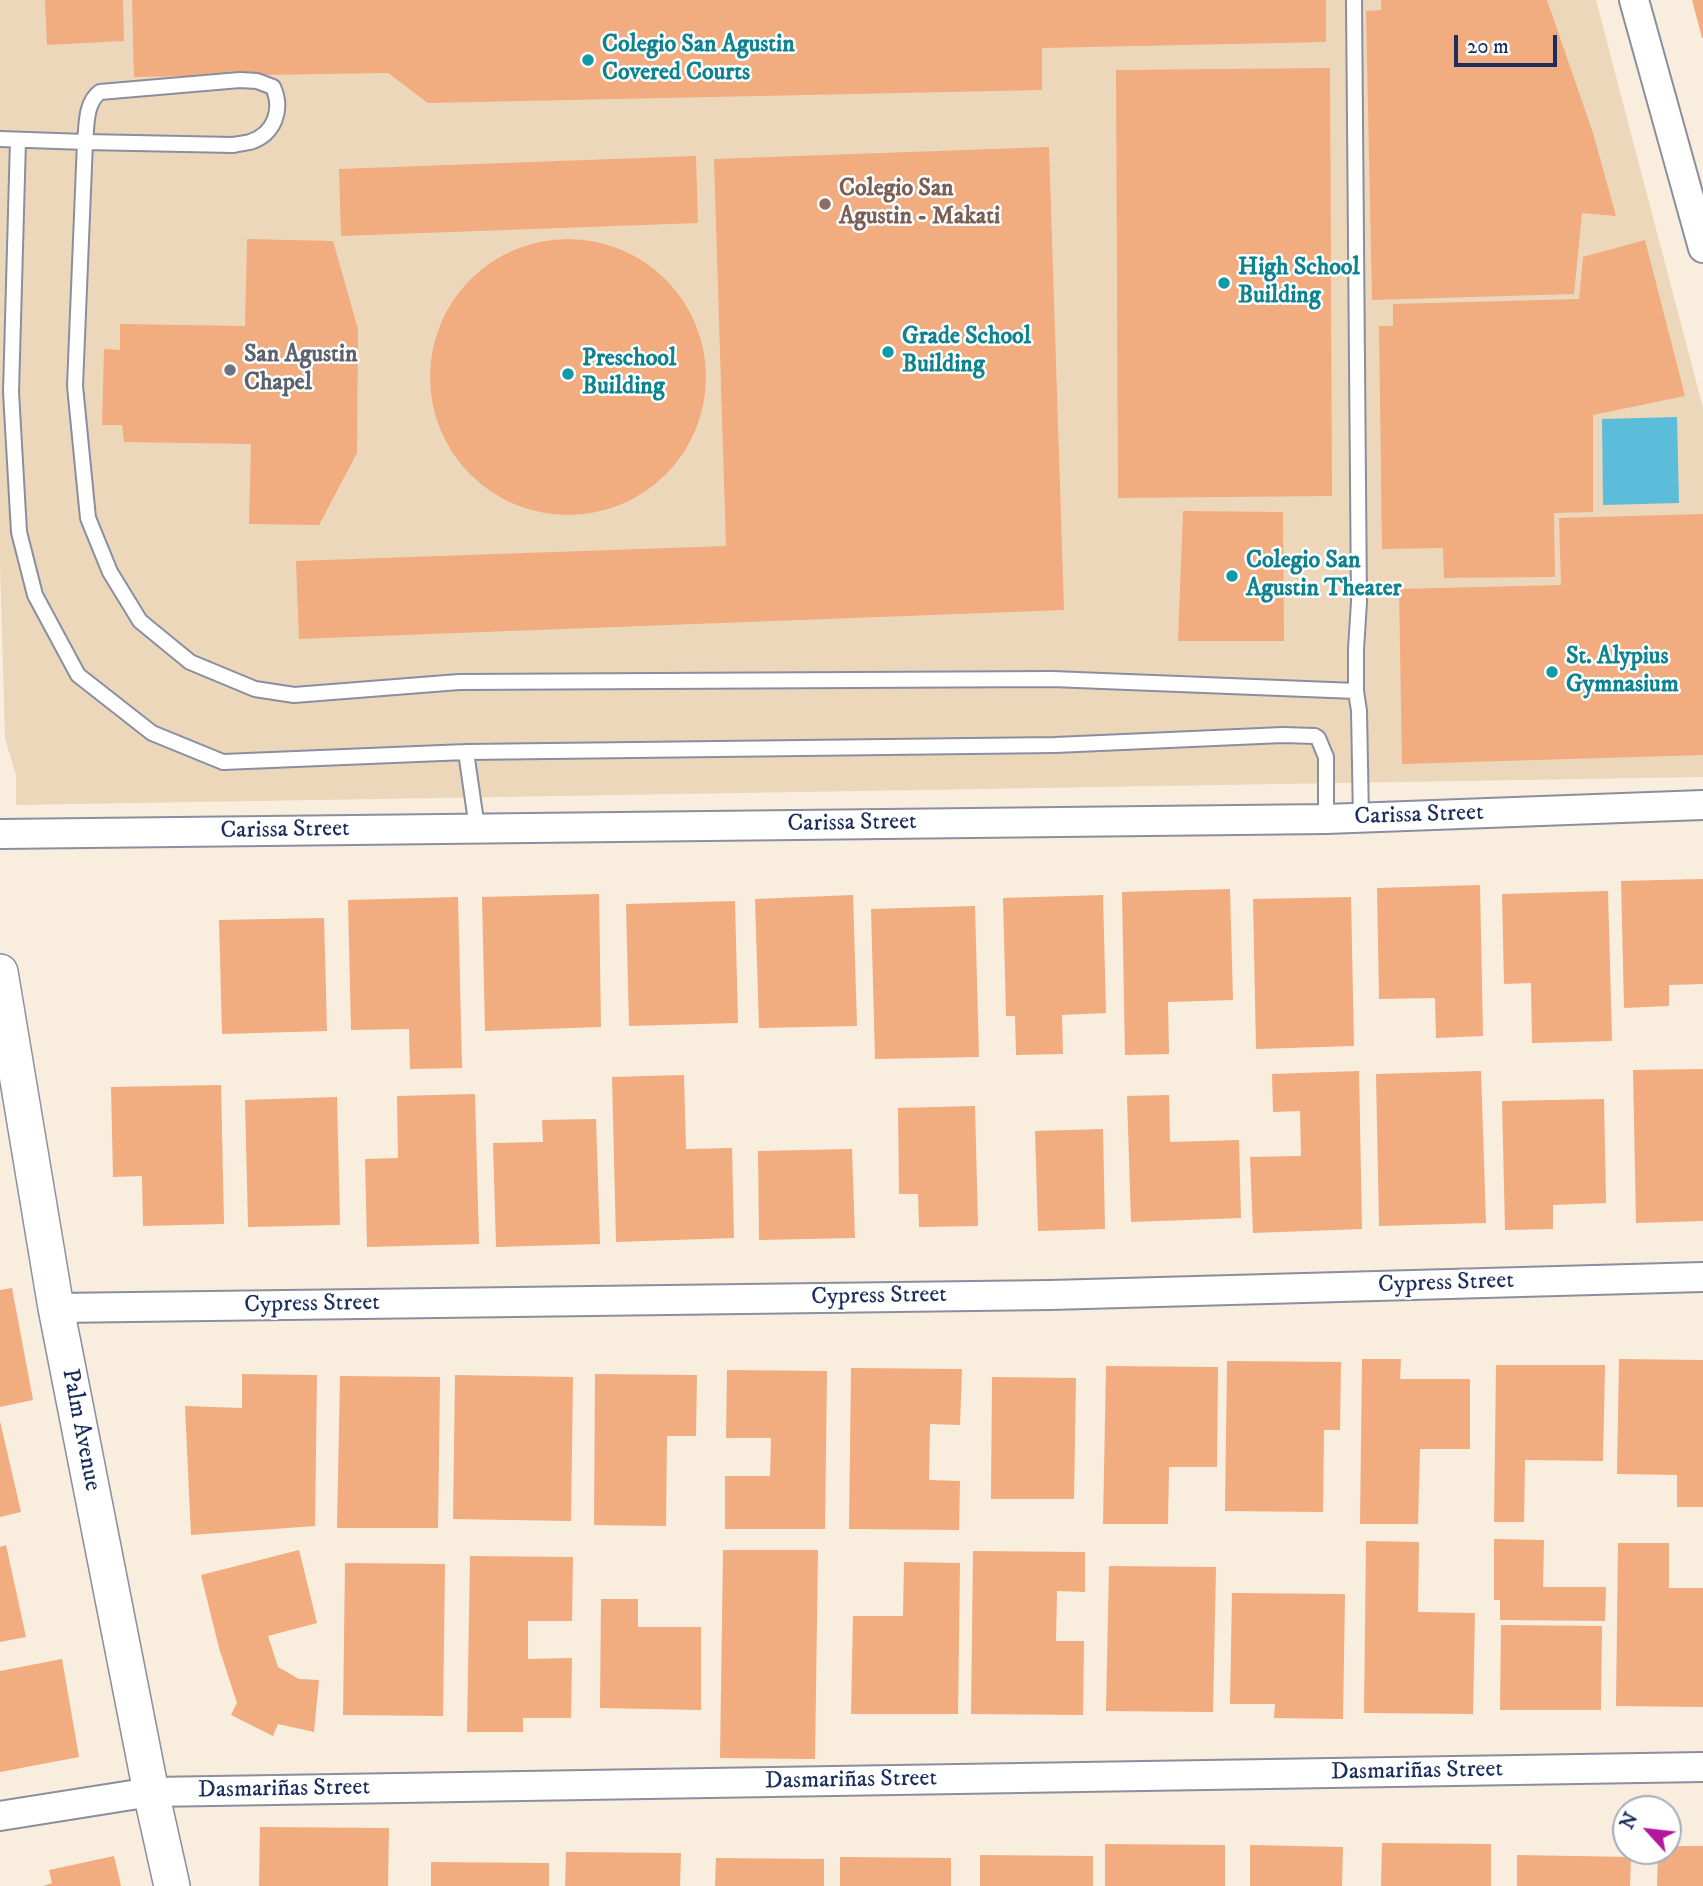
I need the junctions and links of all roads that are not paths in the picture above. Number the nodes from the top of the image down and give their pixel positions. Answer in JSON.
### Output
{"nodes":[{"id":1,"x":1354,"y":0,"type":"edge"},
{"id":2,"x":1634,"y":0,"type":"edge"},
{"id":3,"x":0,"y":139,"type":"edge"},
{"id":4,"x":18,"y":140,"type":"junction"},
{"id":5,"x":85,"y":142,"type":"junction"},
{"id":6,"x":1703,"y":248,"type":"edge"},
{"id":7,"x":1356,"y":691,"type":"junction"},
{"id":8,"x":467,"y":752,"type":"junction"},
{"id":9,"x":1703,"y":804,"type":"edge"},
{"id":10,"x":1361,"y":819,"type":"junction"},
{"id":11,"x":1326,"y":820,"type":"junction"},
{"id":12,"x":477,"y":828,"type":"junction"},
{"id":13,"x":0,"y":834,"type":"edge"},
{"id":14,"x":0,"y":972,"type":"edge"},
{"id":15,"x":1703,"y":1277,"type":"edge"},
{"id":16,"x":56,"y":1308,"type":"junction"},
{"id":17,"x":1703,"y":1768,"type":"edge"},
{"id":18,"x":151,"y":1792,"type":"junction"},
{"id":19,"x":0,"y":1816,"type":"edge"},
{"id":20,"x":172,"y":1886,"type":"edge"}],
"edges":[{"from":1,"to":7,"type":"lane"},
{"from":2,"to":6,"type":"street"},
{"from":3,"to":4,"type":"lane"},
{"from":4,"to":5,"type":"lane"},
{"from":4,"to":8,"type":"lane"},
{"from":5,"to":5,"type":"lane"},
{"from":5,"to":7,"type":"lane"},
{"from":7,"to":10,"type":"lane"},
{"from":8,"to":11,"type":"lane"},
{"from":8,"to":12,"type":"lane"},
{"from":9,"to":10,"type":"street","name":"Carissa Street"},
{"from":10,"to":11,"type":"street","name":"Carissa Street"},
{"from":11,"to":12,"type":"street","name":"Carissa Street"},
{"from":12,"to":13,"type":"street","name":"Carissa Street"},
{"from":14,"to":16,"type":"street","name":"Palm Avenue"},
{"from":15,"to":16,"type":"street","name":"Cypress Street"},
{"from":16,"to":18,"type":"street","name":"Palm Avenue"},
{"from":17,"to":18,"type":"street","name":"Dasmariñas Street"},
{"from":18,"to":19,"type":"street","name":"Dasmariñas Street"},
{"from":18,"to":20,"type":"street","name":"Palm Avenue"}]}
